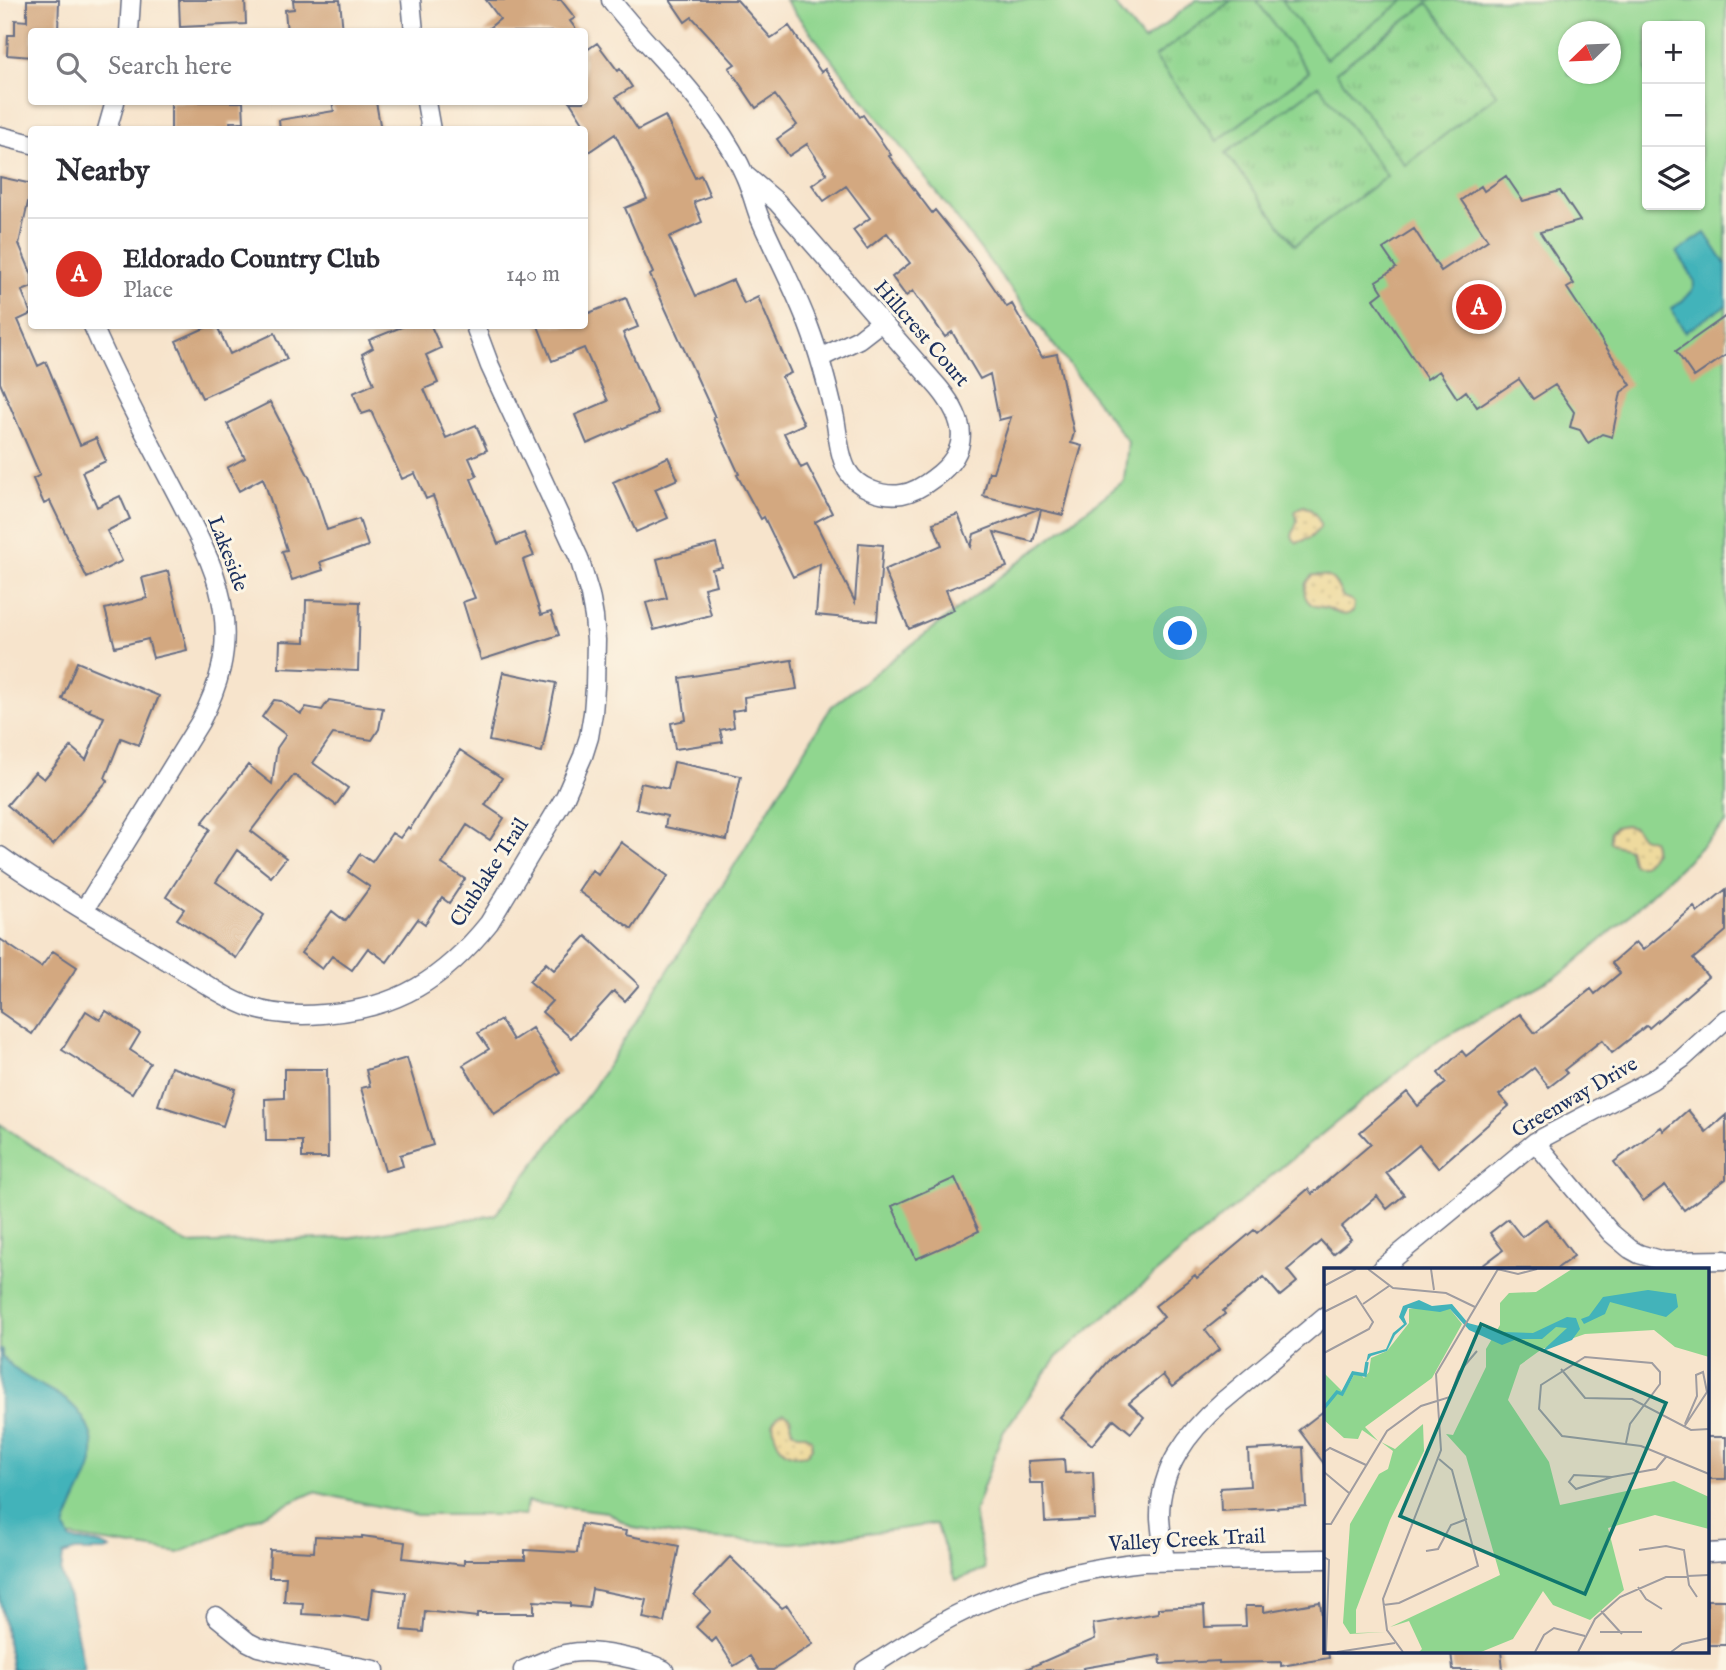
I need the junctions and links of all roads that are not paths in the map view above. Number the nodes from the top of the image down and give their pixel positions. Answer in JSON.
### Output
{"nodes":[{"id":1,"x":131,"y":0,"type":"edge"},
{"id":2,"x":411,"y":0,"type":"edge"},
{"id":3,"x":611,"y":0,"type":"edge"},
{"id":4,"x":129,"y":28,"type":"edge"},
{"id":5,"x":414,"y":28,"type":"edge"},
{"id":6,"x":114,"y":105,"type":"edge"},
{"id":7,"x":427,"y":105,"type":"edge"},
{"id":8,"x":108,"y":126,"type":"edge"},
{"id":9,"x":430,"y":126,"type":"edge"},
{"id":10,"x":0,"y":136,"type":"edge"},
{"id":11,"x":28,"y":143,"type":"edge"},
{"id":12,"x":745,"y":176,"type":"junction"},
{"id":13,"x":881,"y":322,"type":"junction"},
{"id":14,"x":94,"y":329,"type":"edge"},
{"id":15,"x":476,"y":329,"type":"edge"},
{"id":16,"x":820,"y":358,"type":"junction"},
{"id":17,"x":0,"y":856,"type":"edge"},
{"id":18,"x":84,"y":910,"type":"junction"},
{"id":19,"x":1726,"y":1019,"type":"edge"},
{"id":20,"x":1535,"y":1142,"type":"junction"},
{"id":21,"x":1726,"y":1260,"type":"edge"},
{"id":22,"x":1382,"y":1268,"type":"edge"},
{"id":23,"x":1324,"y":1317,"type":"edge"},
{"id":24,"x":1726,"y":1552,"type":"edge"},
{"id":25,"x":1708,"y":1553,"type":"edge"},
{"id":26,"x":1324,"y":1559,"type":"edge"},
{"id":27,"x":1165,"y":1561,"type":"junction"},
{"id":28,"x":216,"y":1615,"type":"dead end"},
{"id":29,"x":375,"y":1670,"type":"edge"},
{"id":30,"x":523,"y":1670,"type":"edge"},
{"id":31,"x":664,"y":1670,"type":"edge"},
{"id":32,"x":865,"y":1670,"type":"edge"}],
"edges":[{"from":1,"to":4,"type":"street"},
{"from":2,"to":5,"type":"street"},
{"from":3,"to":12,"type":"street","name":"Hillcrest Court"},
{"from":6,"to":8,"type":"street"},
{"from":7,"to":9,"type":"street"},
{"from":10,"to":11,"type":"street"},
{"from":12,"to":13,"type":"street","name":"Hillcrest Court"},
{"from":12,"to":16,"type":"street","name":"Hillcrest Court"},
{"from":13,"to":16,"type":"street"},
{"from":13,"to":16,"type":"street","name":"Hillcrest Court"},
{"from":14,"to":18,"type":"street","name":"Lakeside"},
{"from":15,"to":18,"type":"street","name":"Clublake Trail"},
{"from":17,"to":18,"type":"street","name":"Clublake Trail"},
{"from":19,"to":20,"type":"street","name":"Greenway Drive"},
{"from":20,"to":21,"type":"street"},
{"from":20,"to":22,"type":"street","name":"Greenway Drive"},
{"from":23,"to":27,"type":"street"},
{"from":24,"to":25,"type":"street"},
{"from":26,"to":27,"type":"street","name":"Valley Creek Trail"},
{"from":27,"to":32,"type":"street","name":"Valley Creek Trail"},
{"from":28,"to":29,"type":"street"},
{"from":30,"to":31,"type":"street"}]}
